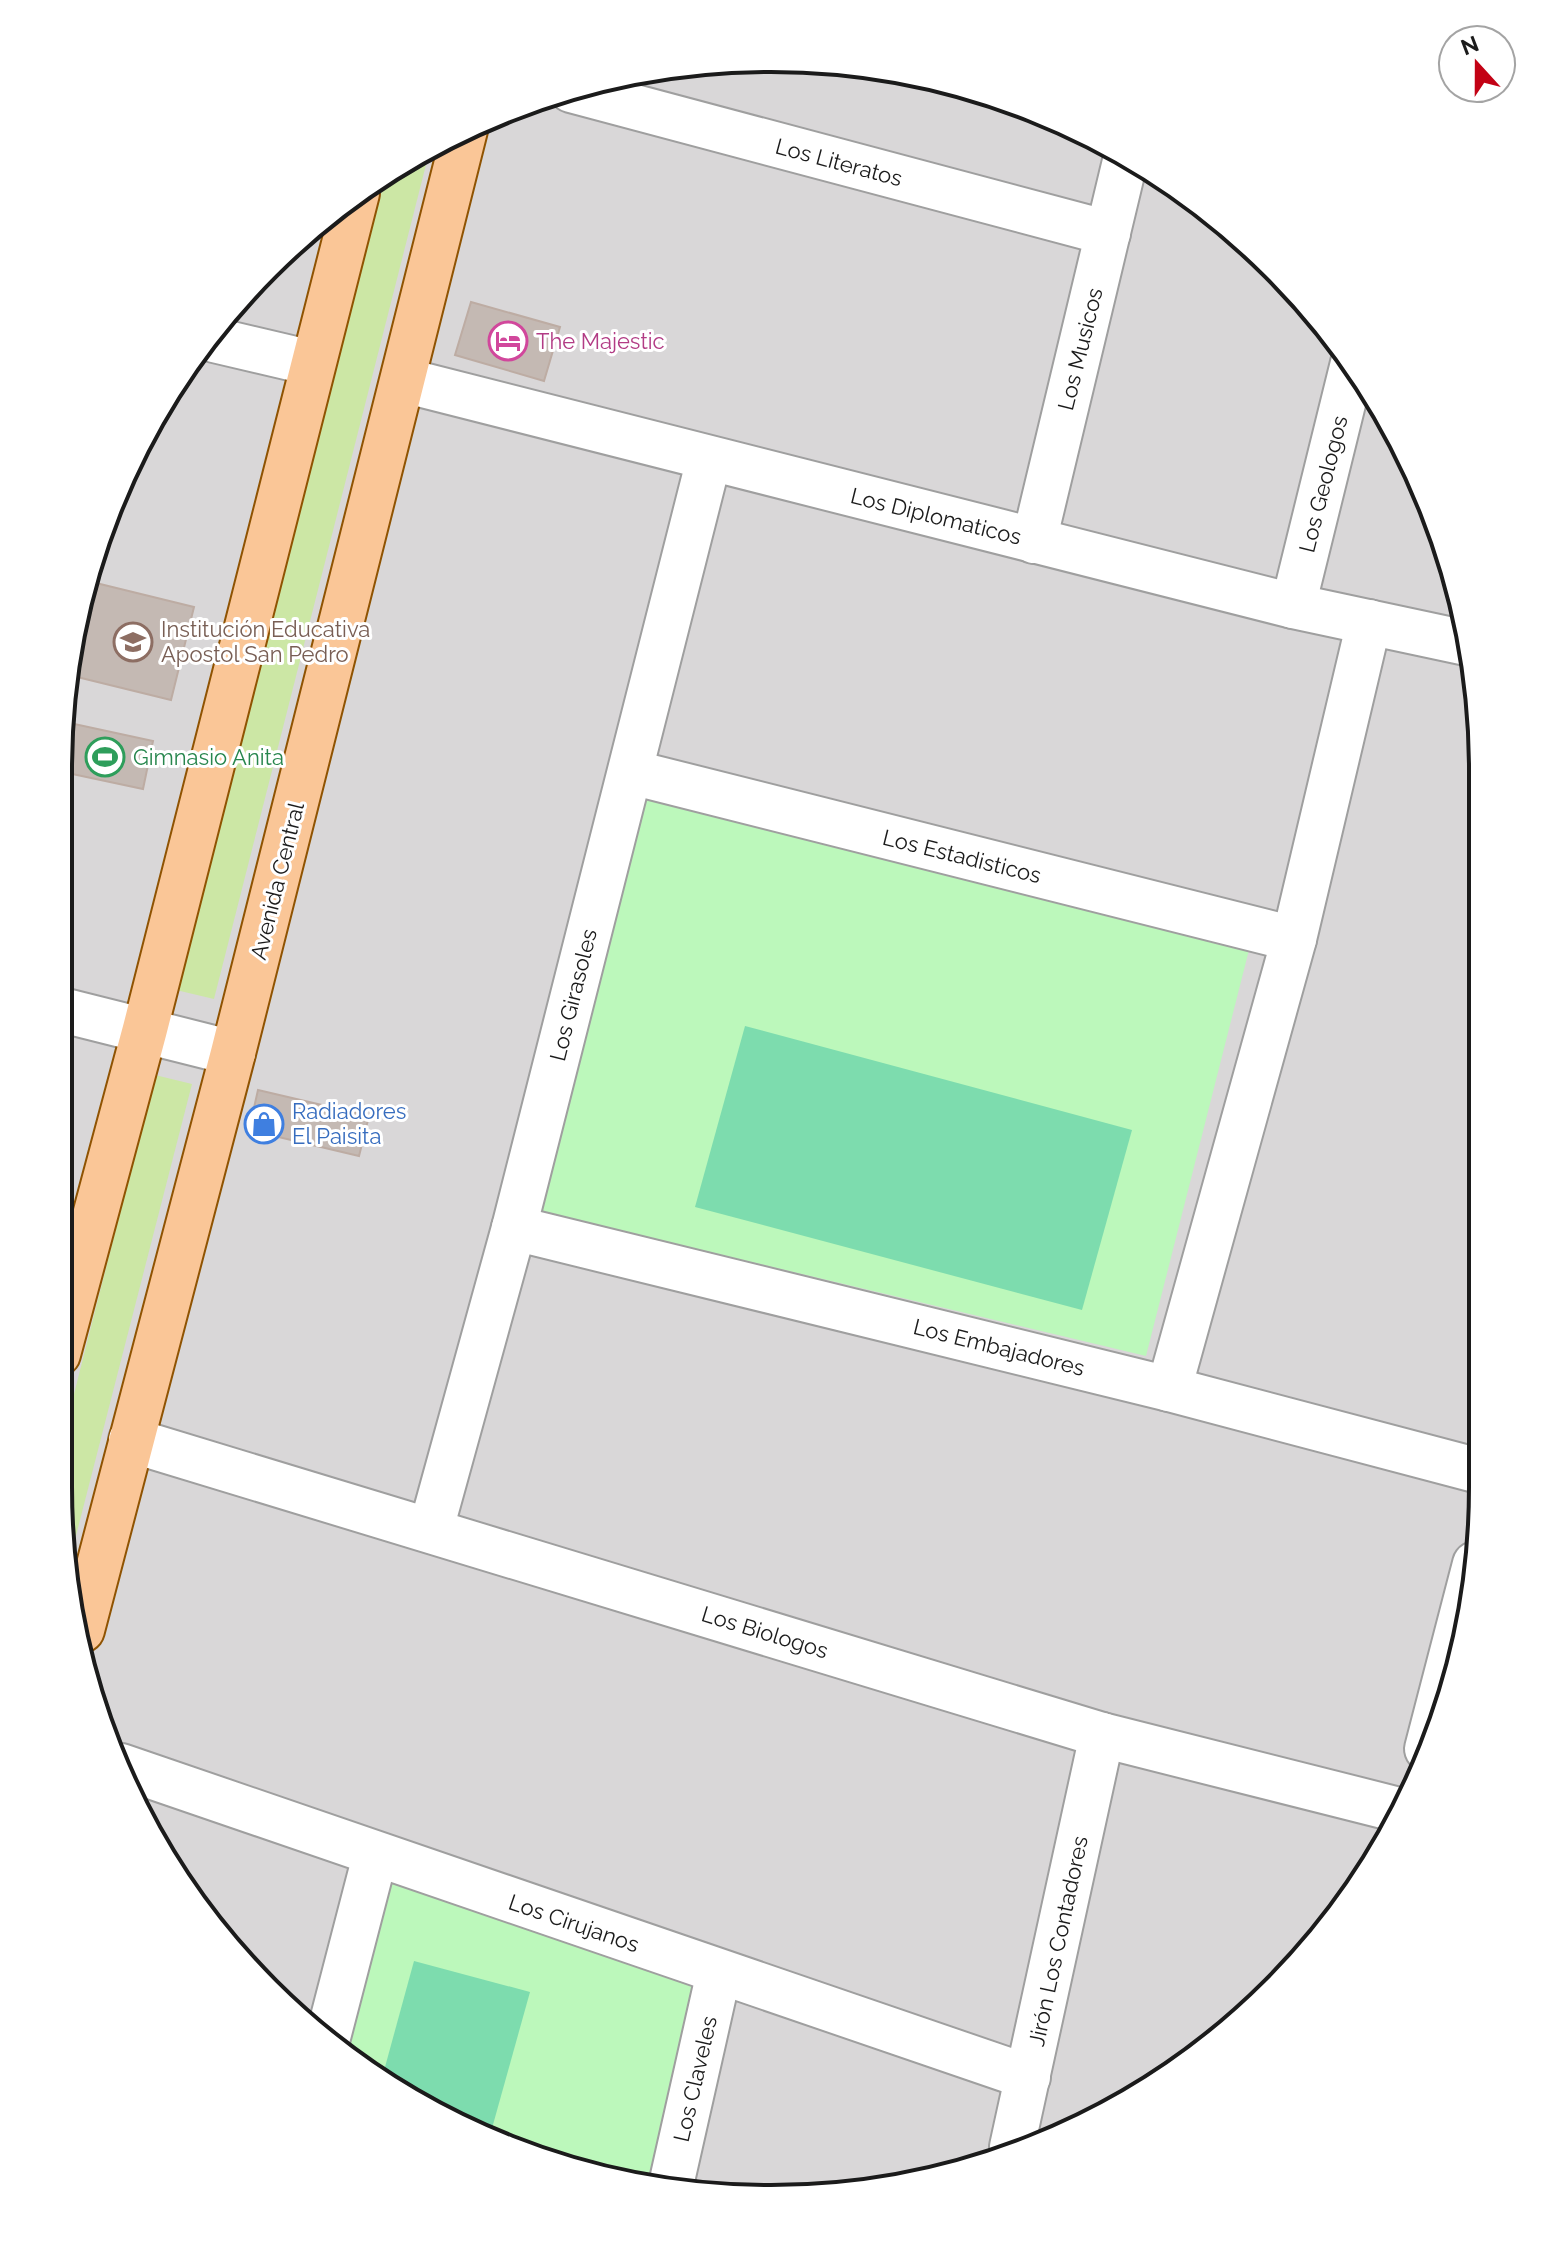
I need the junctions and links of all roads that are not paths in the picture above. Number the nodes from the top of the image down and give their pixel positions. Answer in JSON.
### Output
{"nodes":[{"id":1,"x":592,"y":96,"type":"edge"},
{"id":2,"x":461,"y":144,"type":"edge"},
{"id":3,"x":1123,"y":168,"type":"edge"},
{"id":4,"x":352,"y":211,"type":"edge"},
{"id":5,"x":1108,"y":233,"type":"junction"},
{"id":6,"x":219,"y":341,"type":"edge"},
{"id":7,"x":312,"y":363,"type":"junction"},
{"id":8,"x":1349,"y":379,"type":"edge"},
{"id":9,"x":403,"y":380,"type":"junction"},
{"id":10,"x":709,"y":459,"type":"junction"},
{"id":11,"x":1034,"y":541,"type":"junction"},
{"id":12,"x":1293,"y":606,"type":"junction"},
{"id":13,"x":1369,"y":622,"type":"junction"},
{"id":14,"x":1457,"y":641,"type":"edge"},
{"id":15,"x":631,"y":772,"type":"junction"},
{"id":16,"x":1294,"y":939,"type":"junction"},
{"id":17,"x":72,"y":1012,"type":"edge"},
{"id":18,"x":145,"y":1029,"type":"junction"},
{"id":19,"x":233,"y":1053,"type":"junction"},
{"id":20,"x":514,"y":1228,"type":"junction"},
{"id":21,"x":72,"y":1302,"type":"edge"},
{"id":22,"x":1169,"y":1389,"type":"junction"},
{"id":23,"x":131,"y":1440,"type":"junction"},
{"id":24,"x":1469,"y":1468,"type":"edge"},
{"id":25,"x":431,"y":1529,"type":"junction"},
{"id":26,"x":85,"y":1620,"type":"edge"},
{"id":27,"x":1102,"y":1735,"type":"junction"},
{"id":28,"x":132,"y":1770,"type":"edge"},
{"id":29,"x":1390,"y":1808,"type":"edge"},
{"id":30,"x":375,"y":1856,"type":"junction"},
{"id":31,"x":719,"y":1972,"type":"junction"},
{"id":32,"x":330,"y":2029,"type":"edge"},
{"id":33,"x":1028,"y":2077,"type":"junction"},
{"id":34,"x":1013,"y":2141,"type":"edge"},
{"id":35,"x":673,"y":2178,"type":"edge"}],
"edges":[{"from":1,"to":5,"type":"street","name":"Los Literatos"},
{"from":2,"to":9,"type":"main road","name":"Avenida Central"},
{"from":3,"to":5,"type":"street","name":"Los Musicos"},
{"from":4,"to":7,"type":"main road"},
{"from":5,"to":11,"type":"street","name":"Los Musicos"},
{"from":6,"to":7,"type":"street"},
{"from":7,"to":18,"type":"main road"},
{"from":8,"to":12,"type":"street","name":"Los Geologos"},
{"from":9,"to":10,"type":"street","name":"Los Diplomaticos"},
{"from":9,"to":19,"type":"main road","name":"Avenida Central"},
{"from":10,"to":11,"type":"street","name":"Los Diplomaticos"},
{"from":10,"to":15,"type":"street","name":"Los Girasoles"},
{"from":11,"to":12,"type":"street","name":"Los Diplomaticos"},
{"from":12,"to":13,"type":"street","name":"Los Diplomaticos"},
{"from":13,"to":14,"type":"street","name":"Los Diplomaticos"},
{"from":13,"to":16,"type":"street"},
{"from":15,"to":16,"type":"street","name":"Los Estadisticos"},
{"from":15,"to":20,"type":"street","name":"Los Girasoles"},
{"from":16,"to":22,"type":"street"},
{"from":17,"to":18,"type":"street"},
{"from":18,"to":19,"type":"street"},
{"from":18,"to":21,"type":"main road"},
{"from":19,"to":23,"type":"main road","name":"Avenida Central"},
{"from":20,"to":22,"type":"street","name":"Los Embajadores"},
{"from":20,"to":25,"type":"street","name":"Los Girasoles"},
{"from":22,"to":24,"type":"street","name":"Los Embajadores"},
{"from":23,"to":25,"type":"street","name":"Los Biologos"},
{"from":23,"to":26,"type":"main road","name":"Avenida Central"},
{"from":25,"to":27,"type":"street","name":"Los Biologos"},
{"from":27,"to":29,"type":"street","name":"Los Biologos"},
{"from":27,"to":33,"type":"street","name":"Jirón Los Contadores"},
{"from":28,"to":30,"type":"street","name":"Los Cirujanos"},
{"from":30,"to":31,"type":"street","name":"Los Cirujanos"},
{"from":30,"to":32,"type":"street"},
{"from":31,"to":33,"type":"street","name":"Los Cirujanos"},
{"from":31,"to":35,"type":"street","name":"Los Claveles"},
{"from":33,"to":34,"type":"street","name":"Jirón Los Contadores"}]}
